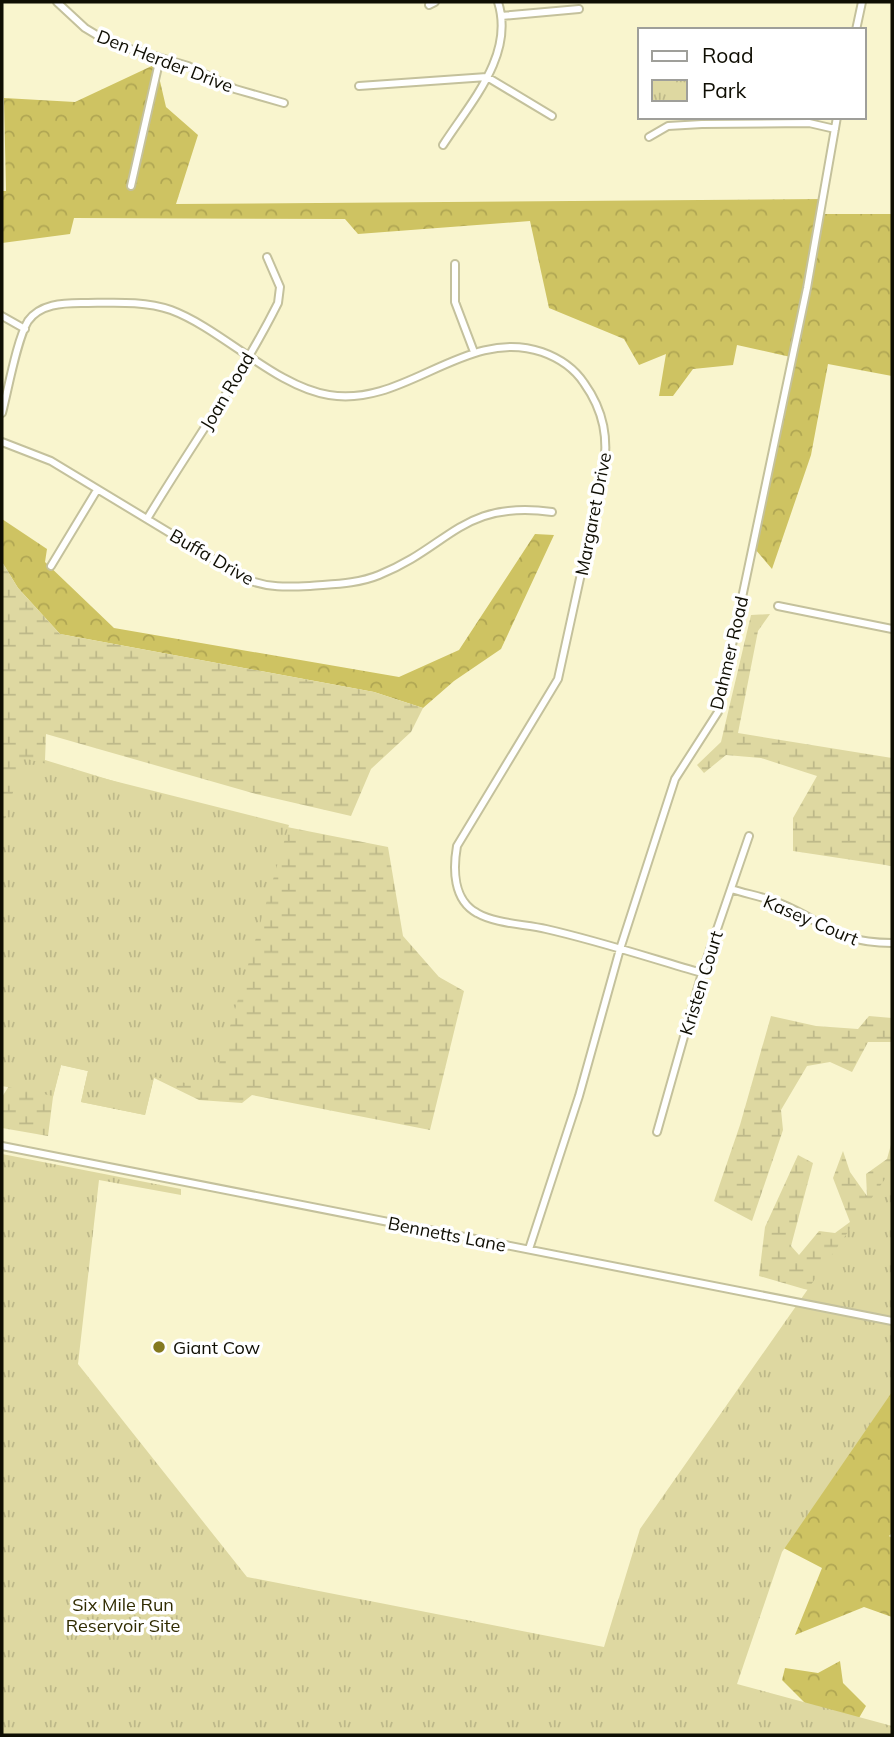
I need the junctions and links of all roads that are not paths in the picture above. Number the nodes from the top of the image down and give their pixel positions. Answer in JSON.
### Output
{"nodes":[{"id":1,"x":57,"y":2,"type":"edge"},
{"id":2,"x":498,"y":2,"type":"edge"},
{"id":3,"x":862,"y":2,"type":"edge"},
{"id":4,"x":579,"y":9,"type":"dead end"},
{"id":5,"x":500,"y":16,"type":"junction"},
{"id":6,"x":856,"y":28,"type":"edge"},
{"id":7,"x":160,"y":58,"type":"junction"},
{"id":8,"x":487,"y":77,"type":"junction"},
{"id":9,"x":359,"y":86,"type":"dead end"},
{"id":10,"x":284,"y":103,"type":"dead end"},
{"id":11,"x":552,"y":116,"type":"dead end"},
{"id":12,"x":838,"y":119,"type":"edge"},
{"id":13,"x":835,"y":129,"type":"junction"},
{"id":14,"x":649,"y":137,"type":"dead end"},
{"id":15,"x":443,"y":145,"type":"dead end"},
{"id":16,"x":131,"y":186,"type":"dead end"},
{"id":17,"x":267,"y":257,"type":"dead end"},
{"id":18,"x":455,"y":264,"type":"dead end"},
{"id":19,"x":2,"y":316,"type":"edge"},
{"id":20,"x":25,"y":329,"type":"junction"},
{"id":21,"x":474,"y":352,"type":"junction"},
{"id":22,"x":249,"y":355,"type":"junction"},
{"id":23,"x":2,"y":413,"type":"edge"},
{"id":24,"x":2,"y":442,"type":"edge"},
{"id":25,"x":97,"y":490,"type":"junction"},
{"id":26,"x":552,"y":512,"type":"dead end"},
{"id":27,"x":147,"y":519,"type":"junction"},
{"id":28,"x":51,"y":566,"type":"dead end"},
{"id":29,"x":778,"y":606,"type":"dead end"},
{"id":30,"x":892,"y":629,"type":"edge"},
{"id":31,"x":749,"y":836,"type":"dead end"},
{"id":32,"x":731,"y":889,"type":"junction"},
{"id":33,"x":892,"y":943,"type":"edge"},
{"id":34,"x":620,"y":949,"type":"junction"},
{"id":35,"x":702,"y":974,"type":"junction"},
{"id":36,"x":657,"y":1132,"type":"dead end"},
{"id":37,"x":2,"y":1146,"type":"edge"},
{"id":38,"x":529,"y":1249,"type":"junction"},
{"id":39,"x":892,"y":1321,"type":"edge"}],
"edges":[{"from":1,"to":7,"type":"street","name":"Den Herder Drive"},
{"from":2,"to":5,"type":"street"},
{"from":3,"to":6,"type":"street"},
{"from":4,"to":5,"type":"street"},
{"from":5,"to":8,"type":"street"},
{"from":7,"to":10,"type":"street","name":"Den Herder Drive"},
{"from":7,"to":16,"type":"street"},
{"from":8,"to":9,"type":"street"},
{"from":8,"to":11,"type":"street"},
{"from":8,"to":15,"type":"street"},
{"from":12,"to":13,"type":"street","name":"Dahmer Road"},
{"from":13,"to":14,"type":"street"},
{"from":13,"to":34,"type":"street","name":"Dahmer Road"},
{"from":17,"to":22,"type":"street","name":"Joan Road"},
{"from":18,"to":21,"type":"street"},
{"from":19,"to":20,"type":"street"},
{"from":20,"to":22,"type":"street","name":"Margaret Drive"},
{"from":20,"to":23,"type":"street"},
{"from":21,"to":22,"type":"street","name":"Margaret Drive"},
{"from":21,"to":34,"type":"street","name":"Margaret Drive"},
{"from":22,"to":27,"type":"street","name":"Joan Road"},
{"from":24,"to":25,"type":"street","name":"Buffa Drive"},
{"from":25,"to":27,"type":"street","name":"Buffa Drive"},
{"from":25,"to":28,"type":"street"},
{"from":26,"to":27,"type":"street","name":"Buffa Drive"},
{"from":29,"to":30,"type":"street"},
{"from":31,"to":32,"type":"street","name":"Kristen Court"},
{"from":32,"to":33,"type":"street","name":"Kasey Court"},
{"from":32,"to":35,"type":"street","name":"Kristen Court"},
{"from":34,"to":35,"type":"street","name":"Margaret Drive"},
{"from":34,"to":38,"type":"street","name":"Dahmer Road"},
{"from":35,"to":36,"type":"street","name":"Kristen Court"},
{"from":37,"to":38,"type":"street","name":"Bennetts Lane"},
{"from":38,"to":39,"type":"street","name":"Bennetts Lane"}]}
